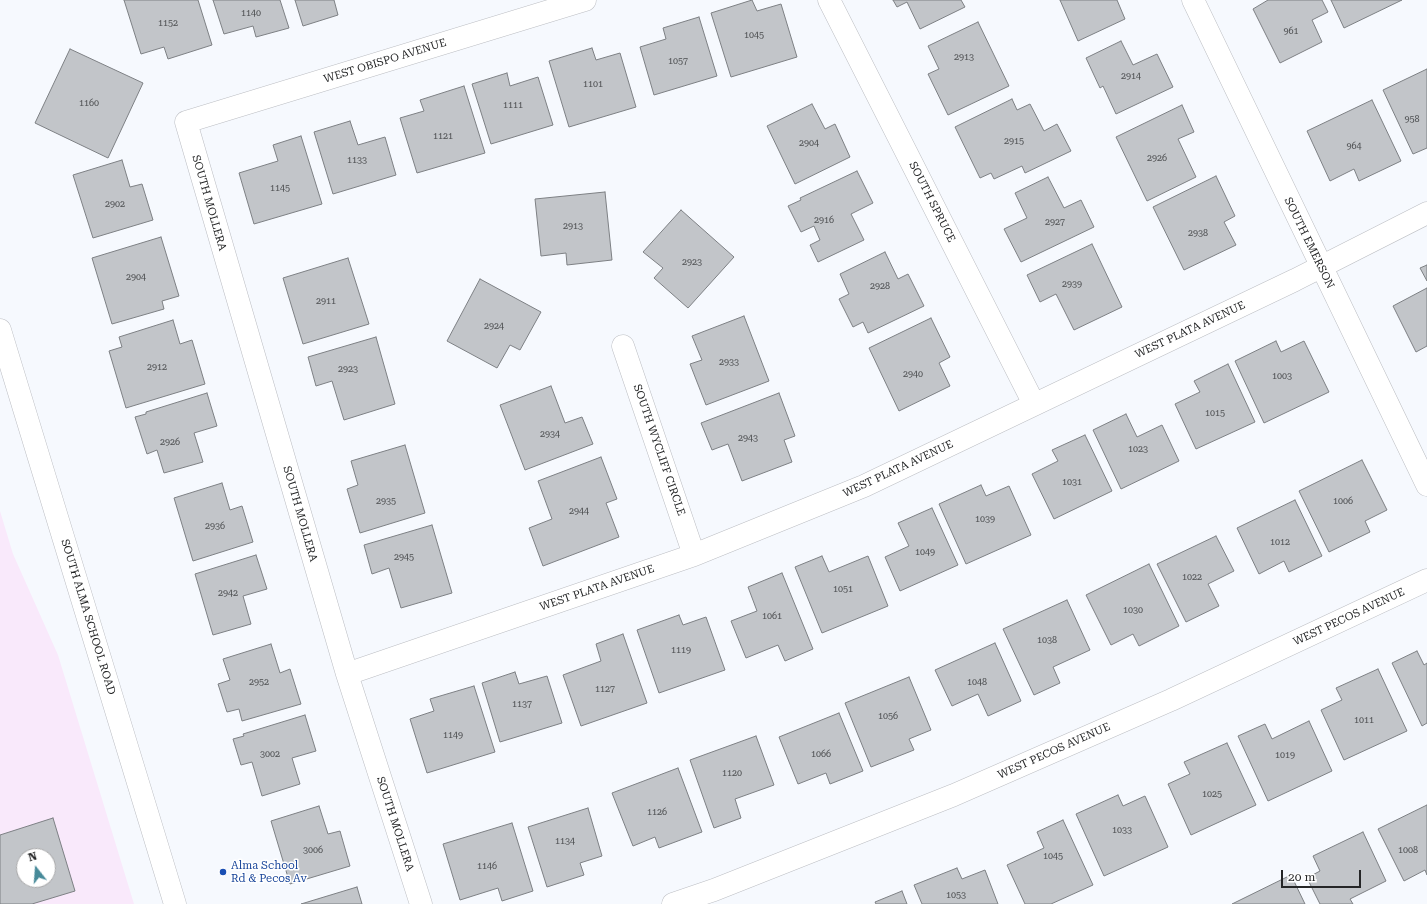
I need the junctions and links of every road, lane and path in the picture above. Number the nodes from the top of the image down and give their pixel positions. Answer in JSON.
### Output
{"nodes":[{"id":1,"x":585,"y":0,"type":"edge"},
{"id":2,"x":829,"y":0,"type":"edge"},
{"id":3,"x":1193,"y":0,"type":"edge"},
{"id":4,"x":186,"y":122,"type":"joint"},
{"id":5,"x":1427,"y":214,"type":"edge"},
{"id":6,"x":1321,"y":266,"type":"junction"},
{"id":7,"x":0,"y":330,"type":"edge"},
{"id":8,"x":623,"y":346,"type":"dead end"},
{"id":9,"x":1034,"y":404,"type":"junction"},
{"id":10,"x":1427,"y":485,"type":"edge"},
{"id":11,"x":694,"y":555,"type":"junction"},
{"id":12,"x":1427,"y":580,"type":"edge"},
{"id":13,"x":347,"y":674,"type":"junction"},
{"id":14,"x":176,"y":904,"type":"edge"},
{"id":15,"x":420,"y":904,"type":"edge"},
{"id":16,"x":673,"y":904,"type":"edge"}],
"edges":[{"from":1,"to":4,"type":"street","name":"WEST OBISPO AVENUE"},
{"from":2,"to":9,"type":"street","name":"SOUTH SPRUCE"},
{"from":3,"to":6,"type":"street","name":"SOUTH EMERSON"},
{"from":4,"to":13,"type":"street","name":"SOUTH MOLLERA"},
{"from":5,"to":6,"type":"street","name":"WEST PLATA AVENUE"},
{"from":6,"to":9,"type":"street","name":"WEST PLATA AVENUE"},
{"from":6,"to":10,"type":"street","name":"SOUTH EMERSON"},
{"from":7,"to":14,"type":"street","name":"SOUTH ALMA SCHOOL ROAD"},
{"from":8,"to":11,"type":"street","name":"SOUTH WYCLIFF CIRCLE"},
{"from":9,"to":11,"type":"street","name":"WEST PLATA AVENUE"},
{"from":11,"to":13,"type":"street","name":"WEST PLATA AVENUE"},
{"from":12,"to":16,"type":"street","name":"WEST PECOS AVENUE"},
{"from":13,"to":15,"type":"street","name":"SOUTH MOLLERA"}]}
